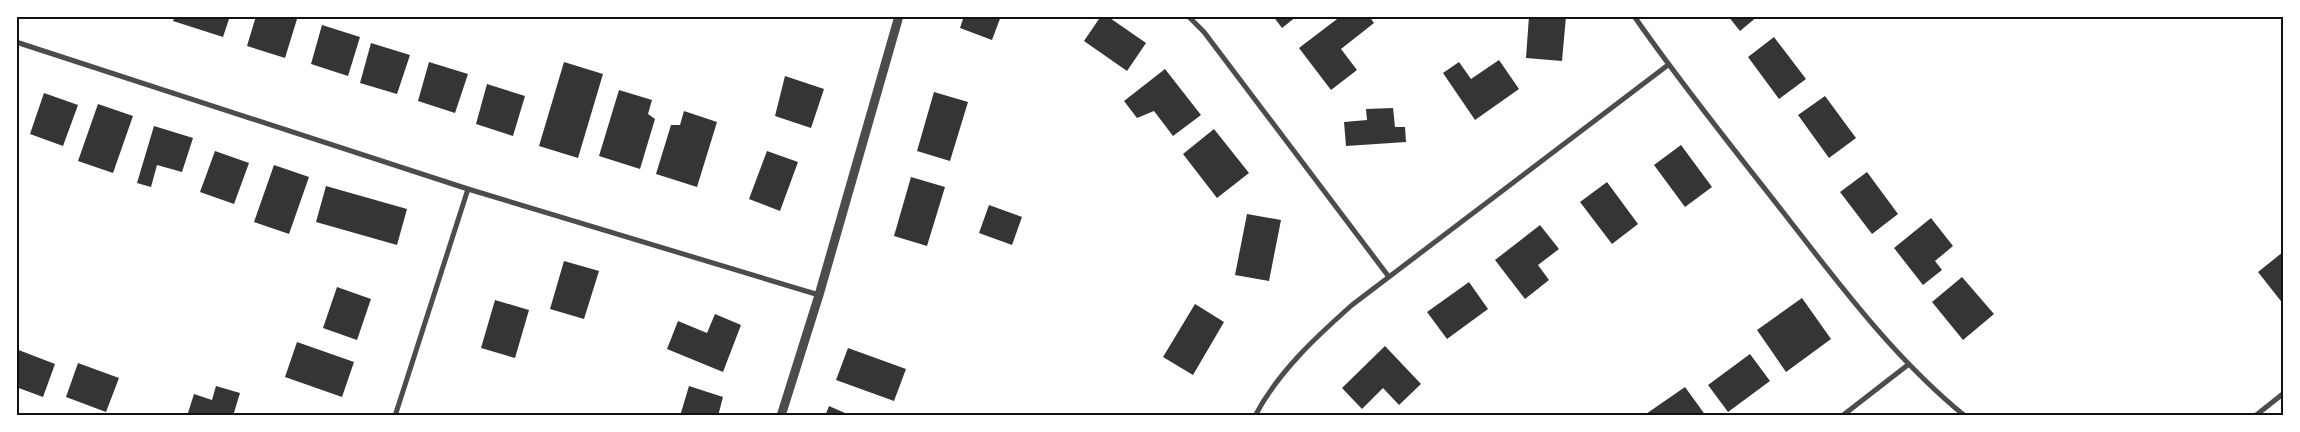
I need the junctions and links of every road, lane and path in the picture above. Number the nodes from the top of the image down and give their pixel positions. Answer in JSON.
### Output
{"nodes":[{"id":1,"x":899,"y":16,"type":"edge"},
{"id":2,"x":1188,"y":16,"type":"edge"},
{"id":3,"x":1634,"y":16,"type":"edge"},
{"id":4,"x":16,"y":42,"type":"edge"},
{"id":5,"x":1668,"y":65,"type":"junction"},
{"id":6,"x":468,"y":190,"type":"junction"},
{"id":7,"x":1389,"y":277,"type":"junction"},
{"id":8,"x":819,"y":295,"type":"junction"},
{"id":9,"x":1909,"y":364,"type":"junction"},
{"id":10,"x":2284,"y":393,"type":"edge"},
{"id":11,"x":395,"y":416,"type":"edge"},
{"id":12,"x":781,"y":416,"type":"edge"},
{"id":13,"x":1255,"y":416,"type":"edge"},
{"id":14,"x":1842,"y":416,"type":"edge"},
{"id":15,"x":1965,"y":416,"type":"edge"},
{"id":16,"x":2255,"y":416,"type":"edge"}],
"edges":[{"from":1,"to":8,"type":"street"},
{"from":2,"to":7,"type":"street"},
{"from":3,"to":5,"type":"street"},
{"from":4,"to":6,"type":"street"},
{"from":5,"to":7,"type":"street"},
{"from":5,"to":9,"type":"street"},
{"from":6,"to":8,"type":"street"},
{"from":6,"to":11,"type":"street"},
{"from":7,"to":13,"type":"street"},
{"from":8,"to":12,"type":"street"},
{"from":9,"to":14,"type":"street"},
{"from":9,"to":15,"type":"street"},
{"from":10,"to":16,"type":"street"}]}
